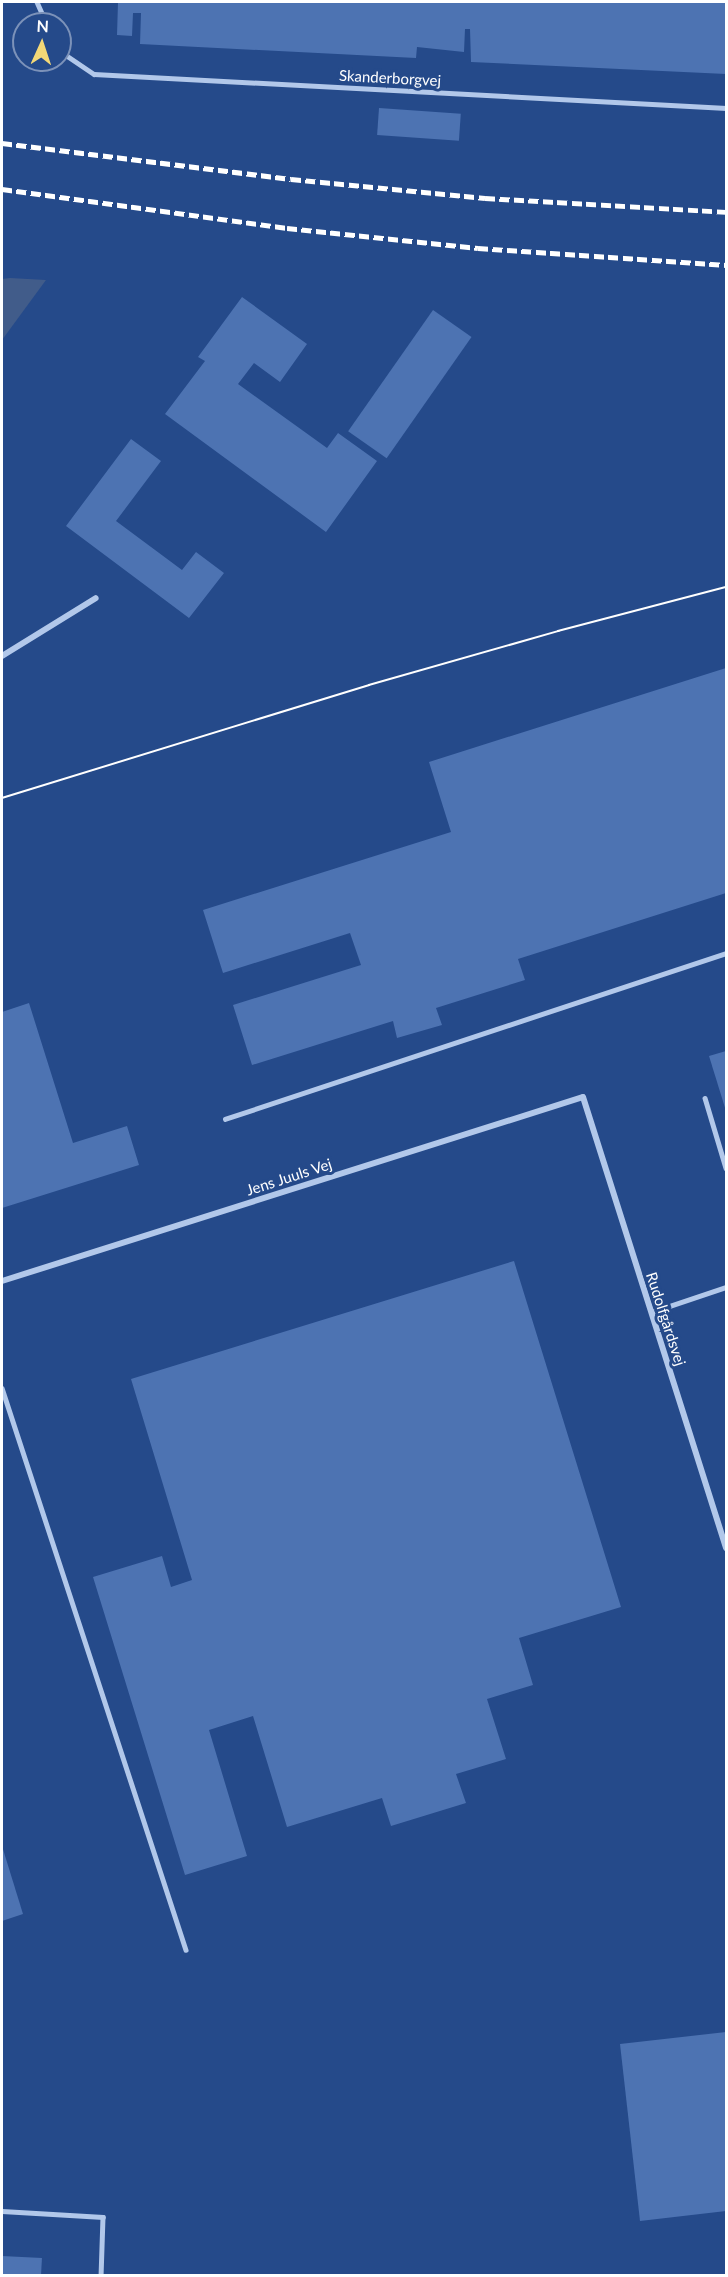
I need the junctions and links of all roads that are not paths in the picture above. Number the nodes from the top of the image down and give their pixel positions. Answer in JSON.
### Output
{"nodes":[{"id":1,"x":72,"y":59,"type":"edge"},
{"id":2,"x":726,"y":108,"type":"edge"},
{"id":3,"x":96,"y":598,"type":"dead end"},
{"id":4,"x":2,"y":656,"type":"edge"},
{"id":5,"x":726,"y":953,"type":"edge"},
{"id":6,"x":583,"y":1096,"type":"joint"},
{"id":7,"x":705,"y":1098,"type":"dead end"},
{"id":8,"x":225,"y":1119,"type":"dead end"},
{"id":9,"x":726,"y":1168,"type":"edge"},
{"id":10,"x":2,"y":1281,"type":"edge"},
{"id":11,"x":726,"y":1287,"type":"edge"},
{"id":12,"x":652,"y":1312,"type":"junction"},
{"id":13,"x":2,"y":1388,"type":"edge"},
{"id":14,"x":726,"y":1548,"type":"edge"},
{"id":15,"x":186,"y":1950,"type":"dead end"},
{"id":16,"x":2,"y":2211,"type":"edge"},
{"id":17,"x":101,"y":2276,"type":"edge"}],
"edges":[{"from":1,"to":2,"type":"lane","name":"Skanderborgvej"},
{"from":3,"to":4,"type":"street"},
{"from":5,"to":8,"type":"lane"},
{"from":6,"to":10,"type":"street","name":"Jens Juuls Vej"},
{"from":6,"to":12,"type":"street","name":"Rudolfgårdsvej"},
{"from":7,"to":9,"type":"lane"},
{"from":11,"to":12,"type":"lane"},
{"from":12,"to":14,"type":"street","name":"Rudolfgårdsvej"},
{"from":13,"to":15,"type":"lane"},
{"from":16,"to":17,"type":"lane"}]}
